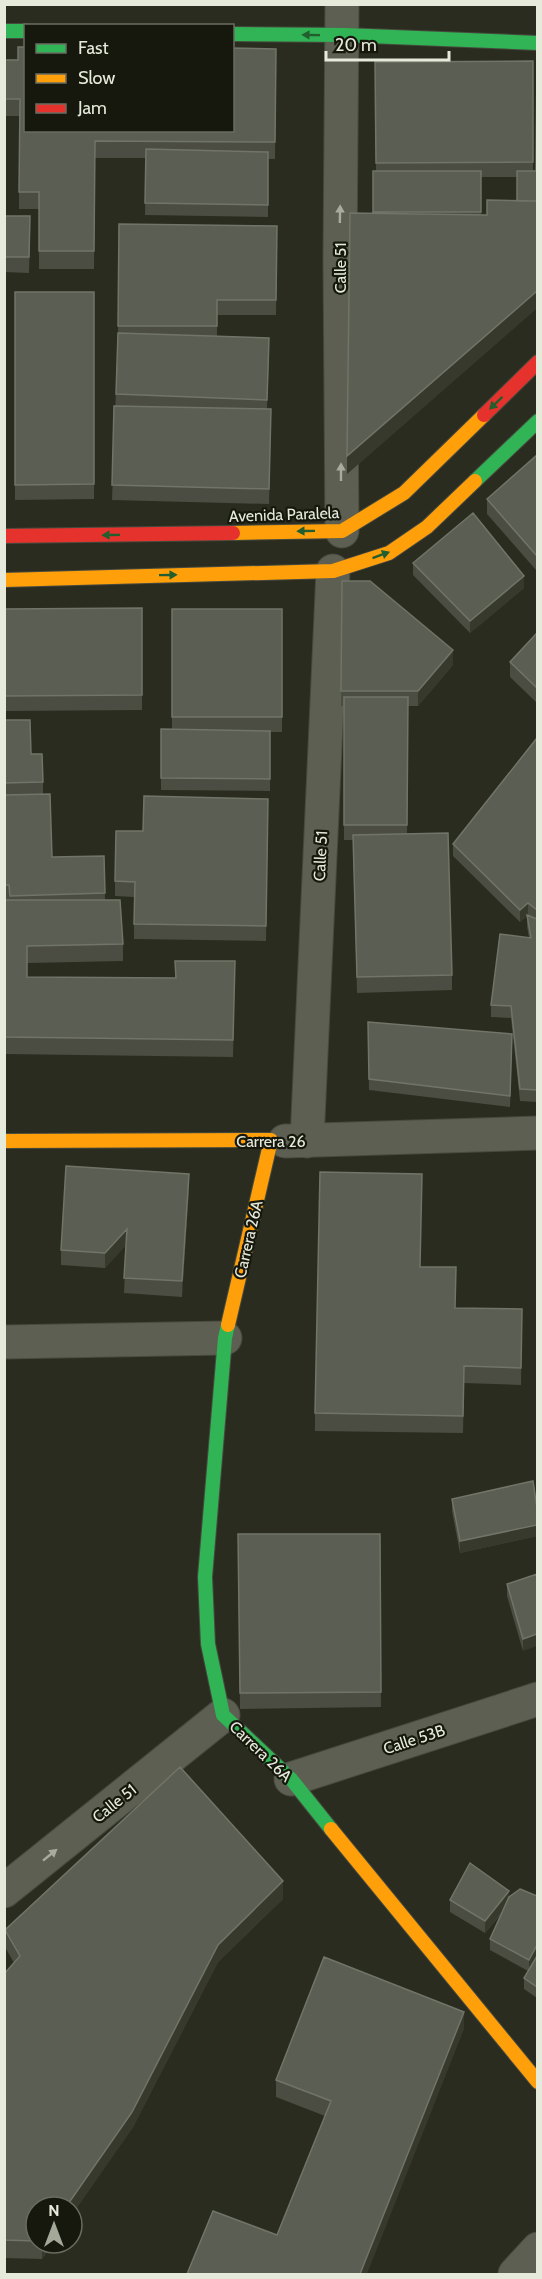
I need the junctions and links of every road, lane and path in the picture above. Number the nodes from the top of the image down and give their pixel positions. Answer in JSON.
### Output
{"nodes":[{"id":1,"x":343,"y":20,"type":"edge"},
{"id":2,"x":4,"y":31,"type":"edge"},
{"id":3,"x":24,"y":31,"type":"edge"},
{"id":4,"x":234,"y":34,"type":"edge"},
{"id":5,"x":537,"y":43,"type":"edge"},
{"id":6,"x":537,"y":362,"type":"edge"},
{"id":7,"x":537,"y":421,"type":"edge"},
{"id":8,"x":342,"y":531,"type":"junction"},
{"id":9,"x":4,"y":536,"type":"edge"},
{"id":10,"x":333,"y":571,"type":"junction"},
{"id":11,"x":4,"y":580,"type":"edge"},
{"id":12,"x":537,"y":1133,"type":"edge"},
{"id":13,"x":271,"y":1140,"type":"junction"},
{"id":14,"x":4,"y":1141,"type":"edge"},
{"id":15,"x":307,"y":1141,"type":"junction"},
{"id":16,"x":225,"y":1338,"type":"junction"},
{"id":17,"x":4,"y":1342,"type":"edge"},
{"id":18,"x":537,"y":1699,"type":"edge"},
{"id":19,"x":223,"y":1716,"type":"junction"},
{"id":20,"x":291,"y":1779,"type":"junction"},
{"id":21,"x":4,"y":1891,"type":"edge"},
{"id":22,"x":537,"y":2082,"type":"edge"},
{"id":23,"x":537,"y":2249,"type":"edge"},
{"id":24,"x":515,"y":2274,"type":"edge"}],
"edges":[{"from":1,"to":4,"type":"main road","one_way":true},
{"from":1,"to":5,"type":"main road"},
{"from":8,"to":1,"type":"street","name":"Calle 51","one_way":true},
{"from":2,"to":3,"type":"main road"},
{"from":6,"to":8,"type":"main road","name":"Avenida Paralela","one_way":true},
{"from":10,"to":7,"type":"main road","one_way":true},
{"from":8,"to":9,"type":"main road","name":"Avenida Paralela","one_way":true},
{"from":11,"to":10,"type":"main road","one_way":true},
{"from":10,"to":15,"type":"street","name":"Calle 51"},
{"from":12,"to":15,"type":"street","name":"Carrera 26"},
{"from":13,"to":14,"type":"main road","name":"Carrera 26"},
{"from":13,"to":15,"type":"street","name":"Carrera 26"},
{"from":13,"to":16,"type":"main road","name":"Carrera 26A"},
{"from":16,"to":17,"type":"street"},
{"from":16,"to":19,"type":"main road","name":"Carrera 26A"},
{"from":18,"to":20,"type":"street","name":"Calle 53B"},
{"from":19,"to":20,"type":"main road","name":"Carrera 26A"},
{"from":21,"to":19,"type":"street","name":"Calle 51","one_way":true},
{"from":20,"to":22,"type":"main road","name":"Carrera 26A"},
{"from":23,"to":24,"type":"street"}]}
